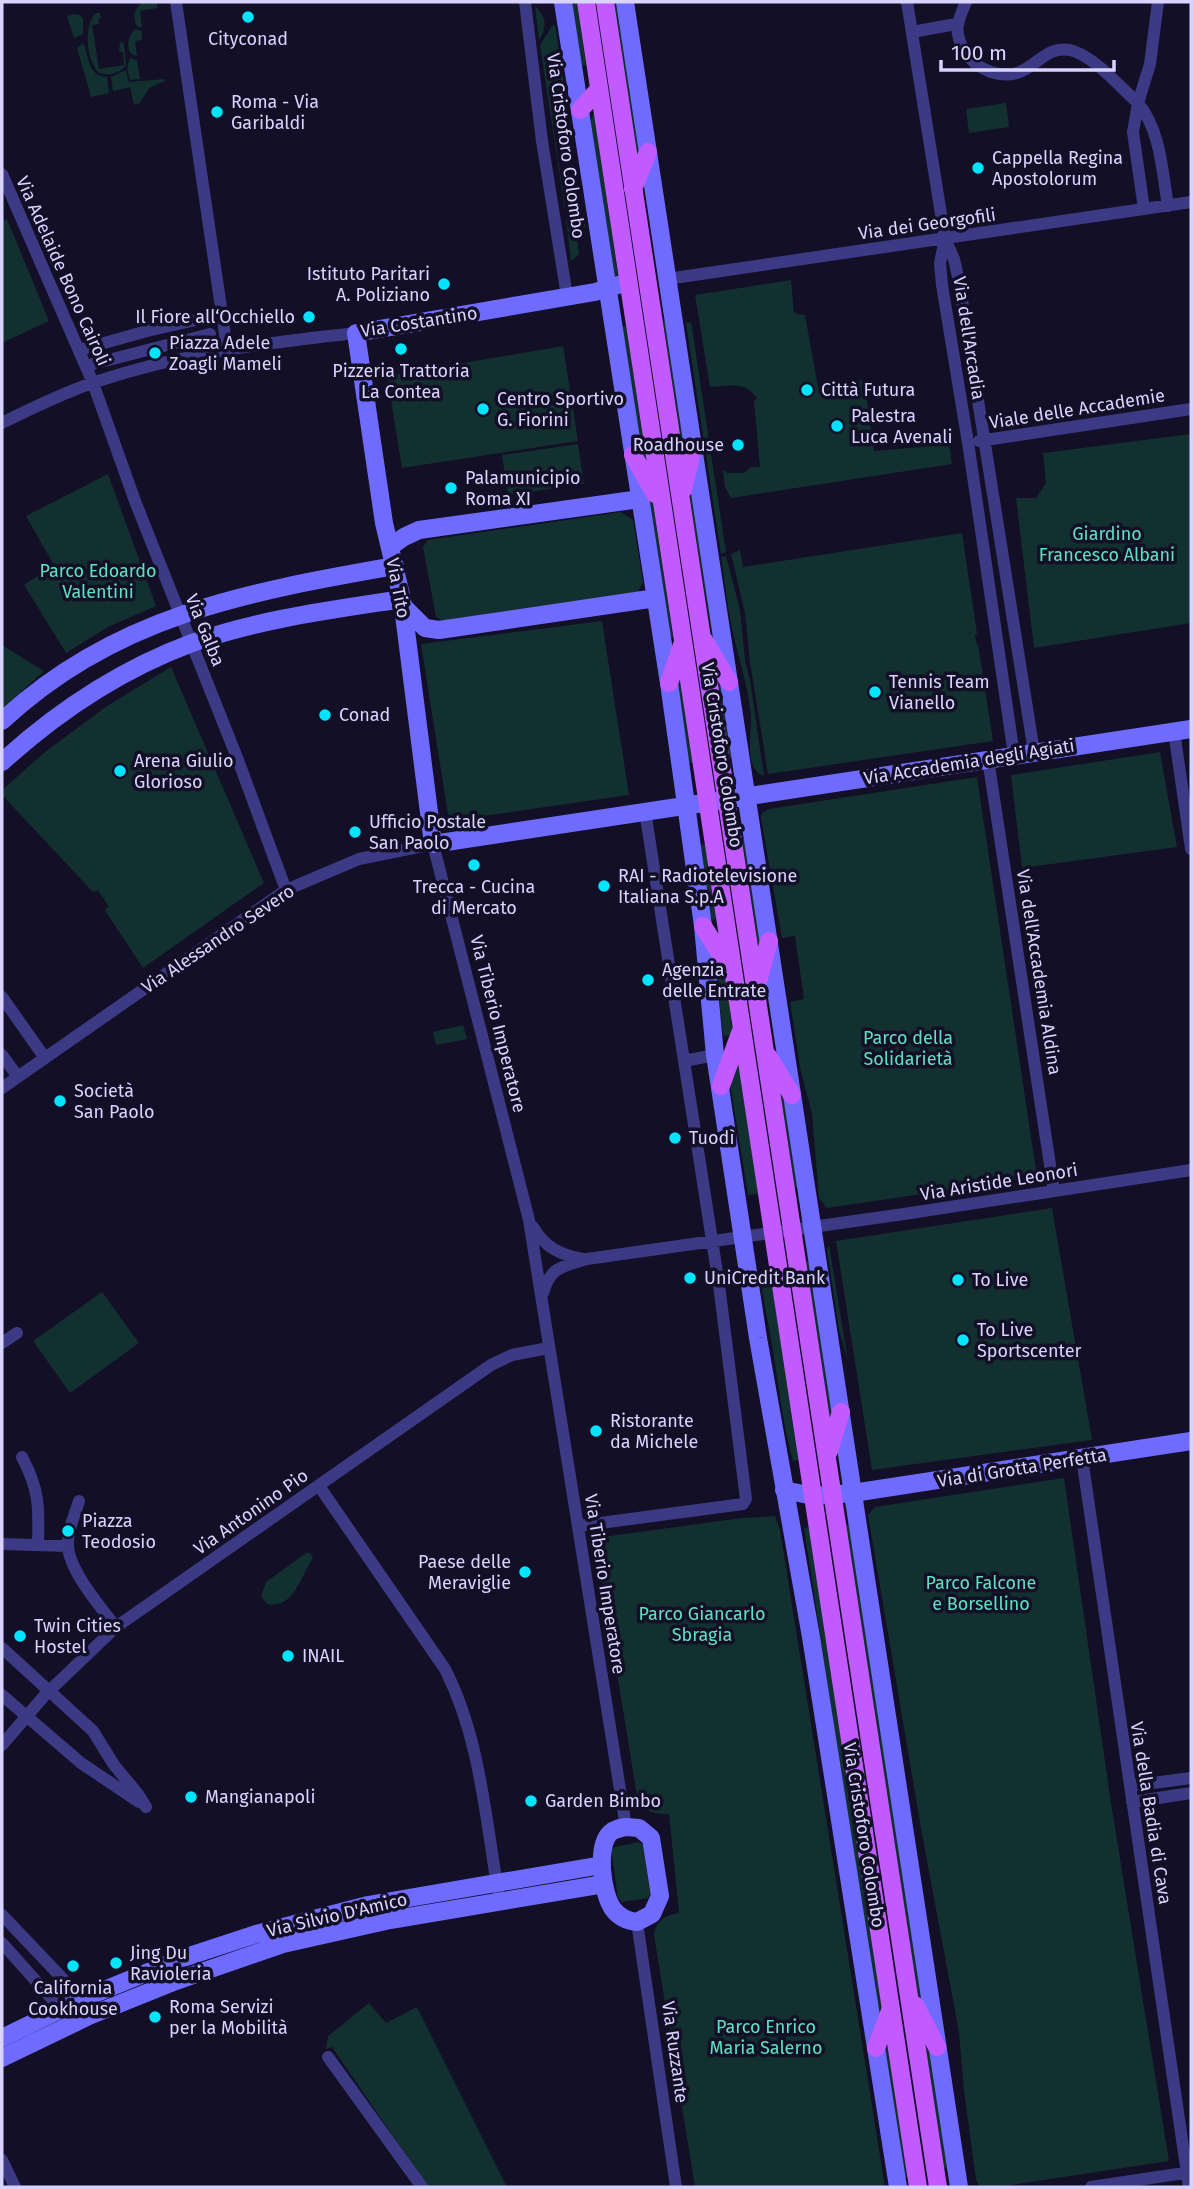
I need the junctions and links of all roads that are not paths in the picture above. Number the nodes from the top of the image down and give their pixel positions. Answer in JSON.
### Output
{"nodes":[{"id":1,"x":176,"y":2,"type":"edge"},
{"id":2,"x":525,"y":2,"type":"edge"},
{"id":3,"x":564,"y":2,"type":"edge"},
{"id":4,"x":586,"y":2,"type":"edge"},
{"id":5,"x":605,"y":2,"type":"edge"},
{"id":6,"x":625,"y":2,"type":"edge"},
{"id":7,"x":907,"y":2,"type":"edge"},
{"id":8,"x":966,"y":2,"type":"edge"},
{"id":9,"x":1158,"y":2,"type":"edge"},
{"id":10,"x":956,"y":24,"type":"junction"},
{"id":11,"x":912,"y":32,"type":"junction"},
{"id":12,"x":599,"y":89,"type":"junction"},
{"id":13,"x":1138,"y":103,"type":"junction"},
{"id":14,"x":580,"y":110,"type":"junction"},
{"id":15,"x":648,"y":152,"type":"junction"},
{"id":16,"x":2,"y":174,"type":"edge"},
{"id":17,"x":633,"y":190,"type":"junction"},
{"id":18,"x":1191,"y":202,"type":"edge"},
{"id":19,"x":1168,"y":205,"type":"junction"},
{"id":20,"x":1144,"y":209,"type":"junction"},
{"id":21,"x":946,"y":239,"type":"junction"},
{"id":22,"x":667,"y":279,"type":"junction"},
{"id":23,"x":648,"y":281,"type":"junction"},
{"id":24,"x":629,"y":284,"type":"junction"},
{"id":25,"x":608,"y":286,"type":"junction"},
{"id":26,"x":567,"y":296,"type":"junction"},
{"id":27,"x":222,"y":314,"type":"junction"},
{"id":28,"x":356,"y":333,"type":"junction"},
{"id":29,"x":210,"y":334,"type":"dead end"},
{"id":30,"x":227,"y":348,"type":"junction"},
{"id":31,"x":79,"y":351,"type":"junction"},
{"id":32,"x":93,"y":364,"type":"dead end"},
{"id":33,"x":93,"y":383,"type":"junction"},
{"id":34,"x":1191,"y":409,"type":"edge"},
{"id":35,"x":2,"y":423,"type":"edge"},
{"id":36,"x":985,"y":440,"type":"junction"},
{"id":37,"x":968,"y":443,"type":"junction"},
{"id":38,"x":694,"y":447,"type":"junction"},
{"id":39,"x":633,"y":455,"type":"junction"},
{"id":40,"x":640,"y":499,"type":"junction"},
{"id":41,"x":681,"y":500,"type":"junction"},
{"id":42,"x":662,"y":507,"type":"junction"},
{"id":43,"x":1001,"y":545,"type":"junction"},
{"id":44,"x":390,"y":547,"type":"junction"},
{"id":45,"x":984,"y":548,"type":"junction"},
{"id":46,"x":395,"y":566,"type":"junction"},
{"id":47,"x":656,"y":598,"type":"junction"},
{"id":48,"x":402,"y":602,"type":"junction"},
{"id":49,"x":179,"y":614,"type":"junction"},
{"id":50,"x":701,"y":635,"type":"junction"},
{"id":51,"x":683,"y":642,"type":"junction"},
{"id":52,"x":192,"y":643,"type":"junction"},
{"id":53,"x":729,"y":682,"type":"junction"},
{"id":54,"x":669,"y":683,"type":"junction"},
{"id":55,"x":2,"y":721,"type":"edge"},
{"id":56,"x":1183,"y":730,"type":"edge"},
{"id":57,"x":1034,"y":752,"type":"junction"},
{"id":58,"x":1014,"y":755,"type":"junction"},
{"id":59,"x":988,"y":759,"type":"junction"},
{"id":60,"x":2,"y":762,"type":"edge"},
{"id":61,"x":747,"y":796,"type":"junction"},
{"id":62,"x":727,"y":799,"type":"junction"},
{"id":63,"x":708,"y":803,"type":"junction"},
{"id":64,"x":686,"y":806,"type":"junction"},
{"id":65,"x":645,"y":811,"type":"junction"},
{"id":66,"x":433,"y":844,"type":"junction"},
{"id":67,"x":1191,"y":849,"type":"edge"},
{"id":68,"x":286,"y":890,"type":"junction"},
{"id":69,"x":703,"y":926,"type":"junction"},
{"id":70,"x":769,"y":941,"type":"junction"},
{"id":71,"x":734,"y":977,"type":"junction"},
{"id":72,"x":755,"y":992,"type":"junction"},
{"id":73,"x":2,"y":997,"type":"edge"},
{"id":74,"x":742,"y":1029,"type":"junction"},
{"id":75,"x":764,"y":1050,"type":"junction"},
{"id":76,"x":2,"y":1055,"type":"edge"},
{"id":77,"x":715,"y":1055,"type":"junction"},
{"id":78,"x":45,"y":1058,"type":"junction"},
{"id":79,"x":684,"y":1061,"type":"junction"},
{"id":80,"x":18,"y":1077,"type":"junction"},
{"id":81,"x":721,"y":1086,"type":"junction"},
{"id":82,"x":2,"y":1088,"type":"edge"},
{"id":83,"x":792,"y":1095,"type":"junction"},
{"id":84,"x":1191,"y":1170,"type":"edge"},
{"id":85,"x":1054,"y":1191,"type":"junction"},
{"id":86,"x":529,"y":1220,"type":"junction"},
{"id":87,"x":812,"y":1227,"type":"junction"},
{"id":88,"x":792,"y":1229,"type":"junction"},
{"id":89,"x":774,"y":1232,"type":"junction"},
{"id":90,"x":744,"y":1236,"type":"junction"},
{"id":91,"x":712,"y":1242,"type":"junction"},
{"id":92,"x":587,"y":1259,"type":"junction"},
{"id":93,"x":542,"y":1296,"type":"junction"},
{"id":94,"x":17,"y":1333,"type":"dead end"},
{"id":95,"x":2,"y":1343,"type":"edge"},
{"id":96,"x":548,"y":1348,"type":"junction"},
{"id":97,"x":841,"y":1412,"type":"junction"},
{"id":98,"x":1191,"y":1441,"type":"edge"},
{"id":99,"x":22,"y":1457,"type":"dead end"},
{"id":100,"x":826,"y":1458,"type":"junction"},
{"id":101,"x":1082,"y":1458,"type":"junction"},
{"id":102,"x":319,"y":1486,"type":"junction"},
{"id":103,"x":784,"y":1490,"type":"junction"},
{"id":104,"x":853,"y":1493,"type":"junction"},
{"id":105,"x":832,"y":1495,"type":"junction"},
{"id":106,"x":813,"y":1496,"type":"junction"},
{"id":107,"x":79,"y":1501,"type":"dead end"},
{"id":108,"x":578,"y":1526,"type":"junction"},
{"id":109,"x":2,"y":1544,"type":"edge"},
{"id":110,"x":31,"y":1545,"type":"junction"},
{"id":111,"x":68,"y":1546,"type":"junction"},
{"id":112,"x":116,"y":1627,"type":"junction"},
{"id":113,"x":2,"y":1648,"type":"edge"},
{"id":114,"x":49,"y":1691,"type":"junction"},
{"id":115,"x":2,"y":1695,"type":"edge"},
{"id":116,"x":26,"y":1716,"type":"junction"},
{"id":117,"x":2,"y":1745,"type":"edge"},
{"id":118,"x":1191,"y":1778,"type":"edge"},
{"id":119,"x":1153,"y":1783,"type":"junction"},
{"id":120,"x":1130,"y":1786,"type":"junction"},
{"id":121,"x":1191,"y":1793,"type":"edge"},
{"id":122,"x":1155,"y":1798,"type":"junction"},
{"id":123,"x":1132,"y":1802,"type":"junction"},
{"id":124,"x":626,"y":1826,"type":"junction"},
{"id":125,"x":602,"y":1864,"type":"junction"},
{"id":126,"x":496,"y":1882,"type":"junction"},
{"id":127,"x":604,"y":1884,"type":"junction"},
{"id":128,"x":500,"y":1901,"type":"junction"},
{"id":129,"x":2,"y":1916,"type":"edge"},
{"id":130,"x":637,"y":1923,"type":"junction"},
{"id":131,"x":2,"y":1943,"type":"edge"},
{"id":132,"x":908,"y":1992,"type":"junction"},
{"id":133,"x":82,"y":1999,"type":"junction"},
{"id":134,"x":891,"y":2008,"type":"junction"},
{"id":135,"x":61,"y":2009,"type":"junction"},
{"id":136,"x":89,"y":2016,"type":"junction"},
{"id":137,"x":2,"y":2038,"type":"edge"},
{"id":138,"x":937,"y":2047,"type":"junction"},
{"id":139,"x":876,"y":2048,"type":"junction"},
{"id":140,"x":328,"y":2057,"type":"dead end"},
{"id":141,"x":2,"y":2058,"type":"edge"},
{"id":142,"x":2,"y":2160,"type":"edge"},
{"id":143,"x":1189,"y":2172,"type":"edge"},
{"id":144,"x":15,"y":2187,"type":"edge"},
{"id":145,"x":422,"y":2187,"type":"edge"},
{"id":146,"x":676,"y":2187,"type":"edge"},
{"id":147,"x":898,"y":2187,"type":"edge"},
{"id":148,"x":918,"y":2187,"type":"edge"},
{"id":149,"x":937,"y":2187,"type":"edge"},
{"id":150,"x":959,"y":2187,"type":"edge"},
{"id":151,"x":1091,"y":2187,"type":"edge"},
{"id":152,"x":1189,"y":2187,"type":"edge"}],
"edges":[{"from":1,"to":27,"type":"street"},
{"from":2,"to":26,"type":"street","name":"Via Cristoforo Colombo"},
{"from":3,"to":14,"type":"street","name":"Via Cristoforo Colombo"},
{"from":4,"to":12,"type":"main road","name":"Via Cristoforo Colombo"},
{"from":5,"to":17,"type":"main road","name":"Via Cristoforo Colombo"},
{"from":6,"to":15,"type":"street","name":"Via Cristoforo Colombo"},
{"from":7,"to":11,"type":"street","name":"Via dell'Arcadia"},
{"from":8,"to":10,"type":"street"},
{"from":9,"to":13,"type":"street"},
{"from":10,"to":11,"type":"street"},
{"from":10,"to":13,"type":"street"},
{"from":11,"to":21,"type":"street","name":"Via dell'Arcadia"},
{"from":12,"to":14,"type":"main road"},
{"from":12,"to":24,"type":"main road","name":"Via Cristoforo Colombo"},
{"from":13,"to":19,"type":"street"},
{"from":13,"to":20,"type":"street"},
{"from":14,"to":25,"type":"street","name":"Via Cristoforo Colombo"},
{"from":15,"to":17,"type":"main road"},
{"from":15,"to":22,"type":"street","name":"Via Cristoforo Colombo"},
{"from":16,"to":31,"type":"street","name":"Via Adelaide Bono Cairoli"},
{"from":17,"to":23,"type":"main road","name":"Via Cristoforo Colombo"},
{"from":18,"to":19,"type":"street","name":"Via dei Georgofili"},
{"from":19,"to":20,"type":"street","name":"Via dei Georgofili"},
{"from":20,"to":21,"type":"street","name":"Via dei Georgofili"},
{"from":21,"to":22,"type":"street","name":"Via dei Georgofili"},
{"from":21,"to":36,"type":"street","name":"Via dell'Arcadia"},
{"from":21,"to":37,"type":"street","name":"Via dell'Arcadia"},
{"from":22,"to":23,"type":"street"},
{"from":22,"to":38,"type":"street","name":"Via Cristoforo Colombo"},
{"from":23,"to":24,"type":"street"},
{"from":23,"to":41,"type":"main road","name":"Via Cristoforo Colombo"},
{"from":24,"to":25,"type":"street"},
{"from":24,"to":42,"type":"main road","name":"Via Cristoforo Colombo"},
{"from":25,"to":26,"type":"street","name":"Via Costantino"},
{"from":25,"to":39,"type":"street","name":"Via Cristoforo Colombo"},
{"from":26,"to":28,"type":"street","name":"Via Costantino"},
{"from":27,"to":30,"type":"street"},
{"from":27,"to":31,"type":"street"},
{"from":28,"to":30,"type":"street","name":"Via Costantino"},
{"from":28,"to":44,"type":"street","name":"Via Tito"},
{"from":29,"to":32,"type":"street"},
{"from":30,"to":33,"type":"street"},
{"from":31,"to":33,"type":"street","name":"Via Adelaide Bono Cairoli"},
{"from":33,"to":35,"type":"street"},
{"from":33,"to":49,"type":"street","name":"Via Galba"},
{"from":34,"to":36,"type":"street","name":"Viale delle Accademie"},
{"from":36,"to":37,"type":"street","name":"Viale delle Accademie"},
{"from":36,"to":43,"type":"street","name":"Via dell'Arcadia"},
{"from":37,"to":45,"type":"street","name":"Via dell'Arcadia"},
{"from":38,"to":41,"type":"main road"},
{"from":38,"to":53,"type":"street","name":"Via Cristoforo Colombo"},
{"from":39,"to":40,"type":"street","name":"Via Cristoforo Colombo"},
{"from":39,"to":42,"type":"main road"},
{"from":40,"to":44,"type":"street"},
{"from":40,"to":47,"type":"street","name":"Via Cristoforo Colombo"},
{"from":41,"to":50,"type":"main road","name":"Via Cristoforo Colombo"},
{"from":42,"to":51,"type":"main road","name":"Via Cristoforo Colombo"},
{"from":43,"to":45,"type":"street"},
{"from":43,"to":57,"type":"street","name":"Via dell'Arcadia"},
{"from":44,"to":46,"type":"street","name":"Via Tito"},
{"from":45,"to":58,"type":"street","name":"Via dell'Arcadia"},
{"from":46,"to":48,"type":"street","name":"Via Tito"},
{"from":46,"to":49,"type":"street"},
{"from":47,"to":48,"type":"street"},
{"from":47,"to":54,"type":"street","name":"Via Cristoforo Colombo"},
{"from":48,"to":52,"type":"street"},
{"from":48,"to":66,"type":"street","name":"Via Tito"},
{"from":49,"to":52,"type":"street","name":"Via Galba"},
{"from":49,"to":55,"type":"street"},
{"from":50,"to":53,"type":"main road"},
{"from":50,"to":62,"type":"main road","name":"Via Cristoforo Colombo"},
{"from":51,"to":54,"type":"main road"},
{"from":51,"to":63,"type":"main road","name":"Via Cristoforo Colombo"},
{"from":52,"to":60,"type":"street"},
{"from":52,"to":68,"type":"street","name":"Via Galba"},
{"from":53,"to":61,"type":"street","name":"Via Cristoforo Colombo"},
{"from":54,"to":64,"type":"street","name":"Via Cristoforo Colombo"},
{"from":56,"to":57,"type":"street","name":"Via Accademia degli Agiati"},
{"from":56,"to":67,"type":"street"},
{"from":57,"to":58,"type":"street","name":"Via Accademia degli Agiati"},
{"from":58,"to":59,"type":"street","name":"Via Accademia degli Agiati"},
{"from":59,"to":61,"type":"street","name":"Via Accademia degli Agiati"},
{"from":59,"to":85,"type":"street","name":"Via dell'Accademia Aldina"},
{"from":61,"to":62,"type":"street","name":"Via Alessandro Severo"},
{"from":61,"to":70,"type":"street","name":"Via Cristoforo Colombo"},
{"from":62,"to":63,"type":"street","name":"Via Alessandro Severo"},
{"from":62,"to":72,"type":"main road","name":"Via Cristoforo Colombo"},
{"from":63,"to":64,"type":"street","name":"Via Alessandro Severo"},
{"from":63,"to":71,"type":"main road","name":"Via Cristoforo Colombo"},
{"from":64,"to":65,"type":"street","name":"Via Alessandro Severo"},
{"from":64,"to":69,"type":"street","name":"Via Cristoforo Colombo"},
{"from":65,"to":66,"type":"street","name":"Via Alessandro Severo"},
{"from":65,"to":79,"type":"street"},
{"from":66,"to":68,"type":"street","name":"Via Alessandro Severo"},
{"from":66,"to":86,"type":"street","name":"Via Tiberio Imperatore"},
{"from":68,"to":78,"type":"street","name":"Via Alessandro Severo"},
{"from":69,"to":71,"type":"main road"},
{"from":69,"to":77,"type":"street","name":"Via Cristoforo Colombo"},
{"from":70,"to":72,"type":"main road"},
{"from":70,"to":83,"type":"street","name":"Via Cristoforo Colombo"},
{"from":71,"to":74,"type":"main road","name":"Via Cristoforo Colombo"},
{"from":72,"to":75,"type":"main road","name":"Via Cristoforo Colombo"},
{"from":73,"to":78,"type":"street"},
{"from":74,"to":81,"type":"main road"},
{"from":74,"to":89,"type":"main road","name":"Via Cristoforo Colombo"},
{"from":75,"to":83,"type":"main road"},
{"from":75,"to":88,"type":"main road","name":"Via Cristoforo Colombo"},
{"from":76,"to":80,"type":"street"},
{"from":77,"to":79,"type":"street"},
{"from":77,"to":81,"type":"street","name":"Via Cristoforo Colombo"},
{"from":78,"to":80,"type":"street","name":"Via Alessandro Severo"},
{"from":79,"to":91,"type":"street"},
{"from":80,"to":82,"type":"street","name":"Via Alessandro Severo"},
{"from":81,"to":90,"type":"street","name":"Via Cristoforo Colombo"},
{"from":83,"to":87,"type":"street","name":"Via Cristoforo Colombo"},
{"from":84,"to":85,"type":"street","name":"Via Aristide Leonori"},
{"from":85,"to":87,"type":"street","name":"Via Aristide Leonori"},
{"from":86,"to":92,"type":"street"},
{"from":86,"to":93,"type":"street","name":"Via Tiberio Imperatore"},
{"from":87,"to":88,"type":"street"},
{"from":87,"to":97,"type":"street","name":"Via Cristoforo Colombo"},
{"from":88,"to":89,"type":"street"},
{"from":88,"to":100,"type":"main road","name":"Via Cristoforo Colombo"},
{"from":89,"to":90,"type":"street"},
{"from":89,"to":106,"type":"main road","name":"Via Cristoforo Colombo"},
{"from":90,"to":91,"type":"street"},
{"from":90,"to":103,"type":"street","name":"Via Cristoforo Colombo"},
{"from":91,"to":92,"type":"street"},
{"from":91,"to":108,"type":"street"},
{"from":92,"to":93,"type":"street"},
{"from":93,"to":96,"type":"street","name":"Via Tiberio Imperatore"},
{"from":94,"to":95,"type":"street"},
{"from":96,"to":102,"type":"street","name":"Via Antonino Pio"},
{"from":96,"to":108,"type":"street","name":"Via Tiberio Imperatore"},
{"from":97,"to":100,"type":"main road"},
{"from":97,"to":104,"type":"street","name":"Via Cristoforo Colombo"},
{"from":98,"to":101,"type":"street","name":"Via di Grotta Perfetta"},
{"from":99,"to":110,"type":"street"},
{"from":100,"to":105,"type":"main road","name":"Via Cristoforo Colombo"},
{"from":101,"to":104,"type":"street","name":"Via di Grotta Perfetta"},
{"from":101,"to":120,"type":"street","name":"Via della Badia di Cava"},
{"from":102,"to":112,"type":"street","name":"Via Antonino Pio"},
{"from":102,"to":126,"type":"street"},
{"from":103,"to":106,"type":"street"},
{"from":103,"to":139,"type":"street","name":"Via Cristoforo Colombo"},
{"from":104,"to":105,"type":"street"},
{"from":104,"to":138,"type":"street","name":"Via Cristoforo Colombo"},
{"from":105,"to":106,"type":"street"},
{"from":105,"to":132,"type":"main road","name":"Via Cristoforo Colombo"},
{"from":106,"to":134,"type":"main road","name":"Via Cristoforo Colombo"},
{"from":107,"to":111,"type":"street"},
{"from":108,"to":124,"type":"street","name":"Via Tiberio Imperatore"},
{"from":109,"to":110,"type":"street"},
{"from":110,"to":111,"type":"street"},
{"from":111,"to":112,"type":"street"},
{"from":112,"to":114,"type":"street","name":"Via Antonino Pio"},
{"from":113,"to":114,"type":"street"},
{"from":114,"to":116,"type":"street","name":"Via Antonino Pio"},
{"from":114,"to":116,"type":"street"},
{"from":115,"to":116,"type":"street"},
{"from":116,"to":117,"type":"street","name":"Via Antonino Pio"},
{"from":118,"to":119,"type":"street"},
{"from":119,"to":120,"type":"street"},
{"from":119,"to":122,"type":"street"},
{"from":120,"to":123,"type":"street","name":"Via della Badia di Cava"},
{"from":121,"to":122,"type":"street"},
{"from":122,"to":123,"type":"street"},
{"from":123,"to":143,"type":"street","name":"Via della Badia di Cava"},
{"from":124,"to":125,"type":"street"},
{"from":124,"to":130,"type":"street"},
{"from":125,"to":126,"type":"street","name":"Via Silvio D'Amico"},
{"from":125,"to":127,"type":"street"},
{"from":126,"to":128,"type":"street"},
{"from":126,"to":133,"type":"street","name":"Via Silvio D'Amico"},
{"from":127,"to":128,"type":"street","name":"Via Silvio D'Amico"},
{"from":127,"to":130,"type":"street"},
{"from":128,"to":136,"type":"street","name":"Via Silvio D'Amico"},
{"from":129,"to":133,"type":"street"},
{"from":130,"to":146,"type":"street","name":"Via Ruzzante"},
{"from":131,"to":135,"type":"street"},
{"from":132,"to":138,"type":"main road"},
{"from":132,"to":149,"type":"main road","name":"Via Cristoforo Colombo"},
{"from":133,"to":135,"type":"street","name":"Via Silvio D'Amico"},
{"from":133,"to":136,"type":"street"},
{"from":134,"to":139,"type":"main road"},
{"from":134,"to":148,"type":"main road","name":"Via Cristoforo Colombo"},
{"from":135,"to":137,"type":"street","name":"Via Silvio D'Amico"},
{"from":136,"to":141,"type":"street","name":"Via Silvio D'Amico"},
{"from":138,"to":150,"type":"street","name":"Via Cristoforo Colombo"},
{"from":139,"to":147,"type":"street","name":"Via Cristoforo Colombo"},
{"from":140,"to":145,"type":"street"},
{"from":142,"to":144,"type":"street"},
{"from":143,"to":151,"type":"street"},
{"from":143,"to":152,"type":"street","name":"Via della Badia di Cava"}]}
